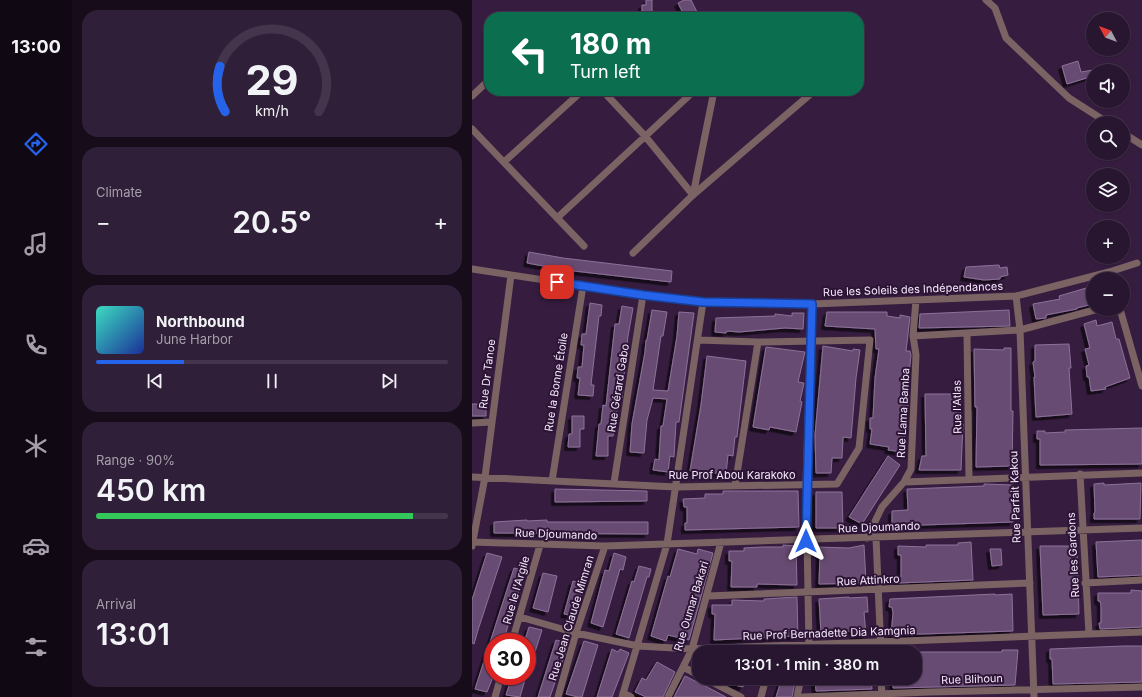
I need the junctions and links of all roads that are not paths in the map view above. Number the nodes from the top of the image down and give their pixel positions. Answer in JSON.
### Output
{"nodes":[{"id":1,"x":986,"y":0,"type":"edge"},
{"id":2,"x":484,"y":85,"type":"edge"},
{"id":3,"x":472,"y":96,"type":"edge"},
{"id":4,"x":577,"y":96,"type":"edge"},
{"id":5,"x":608,"y":96,"type":"edge"},
{"id":6,"x":689,"y":96,"type":"edge"},
{"id":7,"x":713,"y":96,"type":"edge"},
{"id":8,"x":808,"y":96,"type":"edge"},
{"id":9,"x":1097,"y":116,"type":"edge"},
{"id":10,"x":472,"y":128,"type":"edge"},
{"id":11,"x":645,"y":136,"type":"junction"},
{"id":12,"x":1130,"y":137,"type":"edge"},
{"id":13,"x":1142,"y":145,"type":"edge"},
{"id":14,"x":504,"y":162,"type":"junction"},
{"id":15,"x":693,"y":195,"type":"junction"},
{"id":16,"x":557,"y":218,"type":"junction"},
{"id":17,"x":584,"y":246,"type":"dead end"},
{"id":18,"x":633,"y":253,"type":"dead end"},
{"id":19,"x":1137,"y":263,"type":"dead end"},
{"id":20,"x":472,"y":269,"type":"edge"},
{"id":21,"x":1118,"y":272,"type":"edge"},
{"id":22,"x":511,"y":275,"type":"junction"},
{"id":23,"x":1086,"y":281,"type":"edge"},
{"id":24,"x":583,"y":286,"type":"junction"},
{"id":25,"x":643,"y":295,"type":"junction"},
{"id":26,"x":1016,"y":296,"type":"junction"},
{"id":27,"x":916,"y":300,"type":"junction"},
{"id":28,"x":703,"y":302,"type":"junction"},
{"id":29,"x":812,"y":304,"type":"junction"},
{"id":30,"x":1086,"y":312,"type":"edge"},
{"id":31,"x":1122,"y":316,"type":"edge"},
{"id":32,"x":1020,"y":330,"type":"junction"},
{"id":33,"x":967,"y":334,"type":"junction"},
{"id":34,"x":913,"y":336,"type":"junction"},
{"id":35,"x":698,"y":340,"type":"junction"},
{"id":36,"x":811,"y":341,"type":"junction"},
{"id":37,"x":758,"y":342,"type":"junction"},
{"id":38,"x":1142,"y":386,"type":"edge"},
{"id":39,"x":492,"y":422,"type":"junction"},
{"id":40,"x":472,"y":423,"type":"edge"},
{"id":41,"x":1142,"y":473,"type":"edge"},
{"id":42,"x":1080,"y":474,"type":"junction"},
{"id":43,"x":472,"y":477,"type":"edge"},
{"id":44,"x":485,"y":477,"type":"junction"},
{"id":45,"x":1025,"y":478,"type":"junction"},
{"id":46,"x":969,"y":479,"type":"junction"},
{"id":47,"x":552,"y":481,"type":"junction"},
{"id":48,"x":904,"y":482,"type":"junction"},
{"id":49,"x":614,"y":483,"type":"junction"},
{"id":50,"x":806,"y":485,"type":"junction"},
{"id":51,"x":735,"y":486,"type":"junction"},
{"id":52,"x":676,"y":487,"type":"junction"},
{"id":53,"x":1142,"y":528,"type":"edge"},
{"id":54,"x":1082,"y":531,"type":"junction"},
{"id":55,"x":1028,"y":533,"type":"junction"},
{"id":56,"x":867,"y":538,"type":"junction"},
{"id":57,"x":876,"y":538,"type":"junction"},
{"id":58,"x":806,"y":541,"type":"junction"},
{"id":59,"x":721,"y":542,"type":"junction"},
{"id":60,"x":472,"y":543,"type":"edge"},
{"id":61,"x":667,"y":544,"type":"junction"},
{"id":62,"x":540,"y":545,"type":"junction"},
{"id":63,"x":605,"y":546,"type":"junction"},
{"id":64,"x":1142,"y":580,"type":"edge"},
{"id":65,"x":1030,"y":583,"type":"junction"},
{"id":66,"x":1086,"y":583,"type":"junction"},
{"id":67,"x":877,"y":590,"type":"junction"},
{"id":68,"x":808,"y":594,"type":"junction"},
{"id":69,"x":708,"y":596,"type":"junction"},
{"id":70,"x":520,"y":617,"type":"junction"},
{"id":71,"x":1142,"y":632,"type":"edge"},
{"id":72,"x":515,"y":633,"type":"edge"},
{"id":73,"x":576,"y":633,"type":"junction"},
{"id":74,"x":1089,"y":634,"type":"junction"},
{"id":75,"x":1033,"y":636,"type":"junction"},
{"id":76,"x":880,"y":642,"type":"junction"},
{"id":77,"x":693,"y":645,"type":"edge"},
{"id":78,"x":808,"y":645,"type":"edge"},
{"id":79,"x":844,"y":645,"type":"edge"},
{"id":80,"x":880,"y":645,"type":"edge"},
{"id":81,"x":638,"y":646,"type":"junction"},
{"id":82,"x":692,"y":649,"type":"joint"},
{"id":83,"x":683,"y":667,"type":"junction"},
{"id":84,"x":692,"y":672,"type":"edge"},
{"id":85,"x":498,"y":685,"type":"edge"},
{"id":86,"x":718,"y":685,"type":"edge"},
{"id":87,"x":764,"y":685,"type":"edge"},
{"id":88,"x":800,"y":685,"type":"edge"},
{"id":89,"x":881,"y":685,"type":"edge"},
{"id":90,"x":1142,"y":687,"type":"edge"},
{"id":91,"x":1034,"y":688,"type":"junction"},
{"id":92,"x":931,"y":694,"type":"edge"},
{"id":93,"x":622,"y":695,"type":"edge"},
{"id":94,"x":882,"y":695,"type":"edge"},
{"id":95,"x":495,"y":697,"type":"edge"},
{"id":96,"x":558,"y":697,"type":"edge"},
{"id":97,"x":632,"y":697,"type":"edge"},
{"id":98,"x":668,"y":697,"type":"edge"},
{"id":99,"x":741,"y":697,"type":"edge"},
{"id":100,"x":761,"y":697,"type":"edge"},
{"id":101,"x":797,"y":697,"type":"edge"},
{"id":102,"x":803,"y":697,"type":"edge"},
{"id":103,"x":1034,"y":697,"type":"edge"}],
"edges":[{"from":1,"to":9,"type":"street"},
{"from":2,"to":3,"type":"street"},
{"from":4,"to":14,"type":"street"},
{"from":5,"to":11,"type":"street"},
{"from":6,"to":11,"type":"street"},
{"from":7,"to":15,"type":"street"},
{"from":8,"to":15,"type":"street"},
{"from":10,"to":14,"type":"street"},
{"from":11,"to":15,"type":"street"},
{"from":11,"to":16,"type":"street"},
{"from":12,"to":13,"type":"street"},
{"from":14,"to":16,"type":"street"},
{"from":15,"to":18,"type":"street"},
{"from":16,"to":17,"type":"street"},
{"from":19,"to":21,"type":"street","name":"Rue les Soleils des Indépendances"},
{"from":20,"to":22,"type":"street","name":"Rue les Soleils des Indépendances"},
{"from":22,"to":24,"type":"street","name":"Rue les Soleils des Indépendances"},
{"from":22,"to":39,"type":"street","name":"Rue Dr Tanoe"},
{"from":23,"to":26,"type":"street","name":"Rue les Soleils des Indépendances"},
{"from":24,"to":25,"type":"street","name":"Rue les Soleils des Indépendances"},
{"from":24,"to":47,"type":"street","name":"Rue la Bonne Étoile"},
{"from":25,"to":28,"type":"street","name":"Rue les Soleils des Indépendances"},
{"from":25,"to":49,"type":"street","name":"Rue Gérard Gabo"},
{"from":26,"to":27,"type":"street","name":"Rue les Soleils des Indépendances"},
{"from":26,"to":32,"type":"street","name":"Rue Parfait Kakou"},
{"from":27,"to":29,"type":"street","name":"Rue les Soleils des Indépendances"},
{"from":27,"to":34,"type":"street","name":"Rue Lama Bamba"},
{"from":28,"to":29,"type":"street","name":"Rue les Soleils des Indépendances"},
{"from":28,"to":35,"type":"street"},
{"from":29,"to":36,"type":"street"},
{"from":30,"to":32,"type":"street"},
{"from":31,"to":38,"type":"street"},
{"from":32,"to":33,"type":"street"},
{"from":32,"to":45,"type":"street","name":"Rue Parfait Kakou"},
{"from":33,"to":34,"type":"street"},
{"from":33,"to":46,"type":"street","name":"Rue l'Atlas"},
{"from":34,"to":48,"type":"street","name":"Rue Lama Bamba"},
{"from":35,"to":37,"type":"street","name":"Rue Prof Abou Karakoko"},
{"from":35,"to":52,"type":"street"},
{"from":36,"to":37,"type":"street","name":"Rue Prof Abou Karakoko"},
{"from":36,"to":50,"type":"street"},
{"from":36,"to":50,"type":"street","name":"Rue Prof Abou Karakoko"},
{"from":37,"to":51,"type":"street"},
{"from":39,"to":40,"type":"street"},
{"from":39,"to":44,"type":"street","name":"Rue Dr Tanoe"},
{"from":41,"to":42,"type":"street"},
{"from":42,"to":45,"type":"street"},
{"from":42,"to":54,"type":"street","name":"Rue les Gardons"},
{"from":43,"to":44,"type":"street","name":"Rue Prof Abou Karakoko"},
{"from":44,"to":47,"type":"street","name":"Rue Prof Abou Karakoko"},
{"from":44,"to":60,"type":"street","name":"Rue Dr Tanoe"},
{"from":45,"to":46,"type":"street"},
{"from":45,"to":55,"type":"street","name":"Rue Parfait Kakou"},
{"from":46,"to":48,"type":"street"},
{"from":47,"to":49,"type":"street","name":"Rue Prof Abou Karakoko"},
{"from":48,"to":56,"type":"street","name":"Rue Lama Bamba"},
{"from":49,"to":52,"type":"street","name":"Rue Prof Abou Karakoko"},
{"from":50,"to":51,"type":"street","name":"Rue Prof Abou Karakoko"},
{"from":50,"to":58,"type":"street"},
{"from":51,"to":52,"type":"street","name":"Rue Prof Abou Karakoko"},
{"from":52,"to":61,"type":"street"},
{"from":53,"to":54,"type":"street","name":"Rue Djoumando"},
{"from":54,"to":55,"type":"street","name":"Rue Djoumando"},
{"from":54,"to":66,"type":"street","name":"Rue les Gardons"},
{"from":55,"to":57,"type":"street","name":"Rue Djoumando"},
{"from":55,"to":65,"type":"street","name":"Rue Parfait Kakou"},
{"from":56,"to":57,"type":"street","name":"Rue Djoumando"},
{"from":56,"to":58,"type":"street","name":"Rue Djoumando"},
{"from":57,"to":67,"type":"street"},
{"from":58,"to":59,"type":"street","name":"Rue Djoumando"},
{"from":58,"to":68,"type":"street"},
{"from":59,"to":61,"type":"street","name":"Rue Djoumando"},
{"from":59,"to":69,"type":"street","name":"Rue Oumar Bakari"},
{"from":60,"to":62,"type":"street","name":"Rue Djoumando"},
{"from":61,"to":63,"type":"street","name":"Rue Djoumando"},
{"from":61,"to":81,"type":"street"},
{"from":62,"to":63,"type":"street","name":"Rue Djoumando"},
{"from":62,"to":70,"type":"street","name":"Rue le l'Argile"},
{"from":63,"to":73,"type":"street","name":"Rue Jean Claude Mimran"},
{"from":64,"to":66,"type":"street"},
{"from":65,"to":67,"type":"street","name":"Rue Attinkro"},
{"from":65,"to":75,"type":"street","name":"Rue Parfait Kakou"},
{"from":66,"to":74,"type":"street","name":"Rue les Gardons"},
{"from":67,"to":68,"type":"street","name":"Rue Attinkro"},
{"from":67,"to":76,"type":"street"},
{"from":68,"to":69,"type":"street","name":"Rue Attinkro"},
{"from":68,"to":78,"type":"street"},
{"from":69,"to":77,"type":"street","name":"Rue Oumar Bakari"},
{"from":70,"to":72,"type":"street","name":"Rue le l'Argile"},
{"from":70,"to":73,"type":"street","name":"Rue Prof Bernadette Dia Kamgnia"},
{"from":71,"to":74,"type":"street","name":"Rue Prof Bernadette Dia Kamgnia"},
{"from":73,"to":81,"type":"street","name":"Rue Prof Bernadette Dia Kamgnia"},
{"from":73,"to":96,"type":"street","name":"Rue Jean Claude Mimran"},
{"from":74,"to":75,"type":"street","name":"Rue Prof Bernadette Dia Kamgnia"},
{"from":75,"to":76,"type":"street","name":"Rue Prof Bernadette Dia Kamgnia"},
{"from":75,"to":91,"type":"street","name":"Rue Parfait Kakou"},
{"from":76,"to":79,"type":"street","name":"Rue Prof Bernadette Dia Kamgnia"},
{"from":76,"to":80,"type":"street"},
{"from":81,"to":82,"type":"street","name":"Rue Prof Bernadette Dia Kamgnia"},
{"from":81,"to":93,"type":"street"},
{"from":82,"to":83,"type":"street","name":"Rue Oumar Bakari"},
{"from":83,"to":84,"type":"street"},
{"from":83,"to":98,"type":"street","name":"Rue Oumar Bakari"},
{"from":85,"to":95,"type":"street"},
{"from":86,"to":99,"type":"street"},
{"from":87,"to":100,"type":"street"},
{"from":88,"to":101,"type":"street"},
{"from":89,"to":94,"type":"street"},
{"from":90,"to":91,"type":"street","name":"Rue Blihoun"},
{"from":91,"to":92,"type":"street","name":"Rue Blihoun"},
{"from":91,"to":103,"type":"street","name":"Rue Parfait Kakou"},
{"from":92,"to":94,"type":"street","name":"Rue Blihoun"},
{"from":93,"to":97,"type":"street"},
{"from":94,"to":102,"type":"street","name":"Rue Blihoun"}]}
